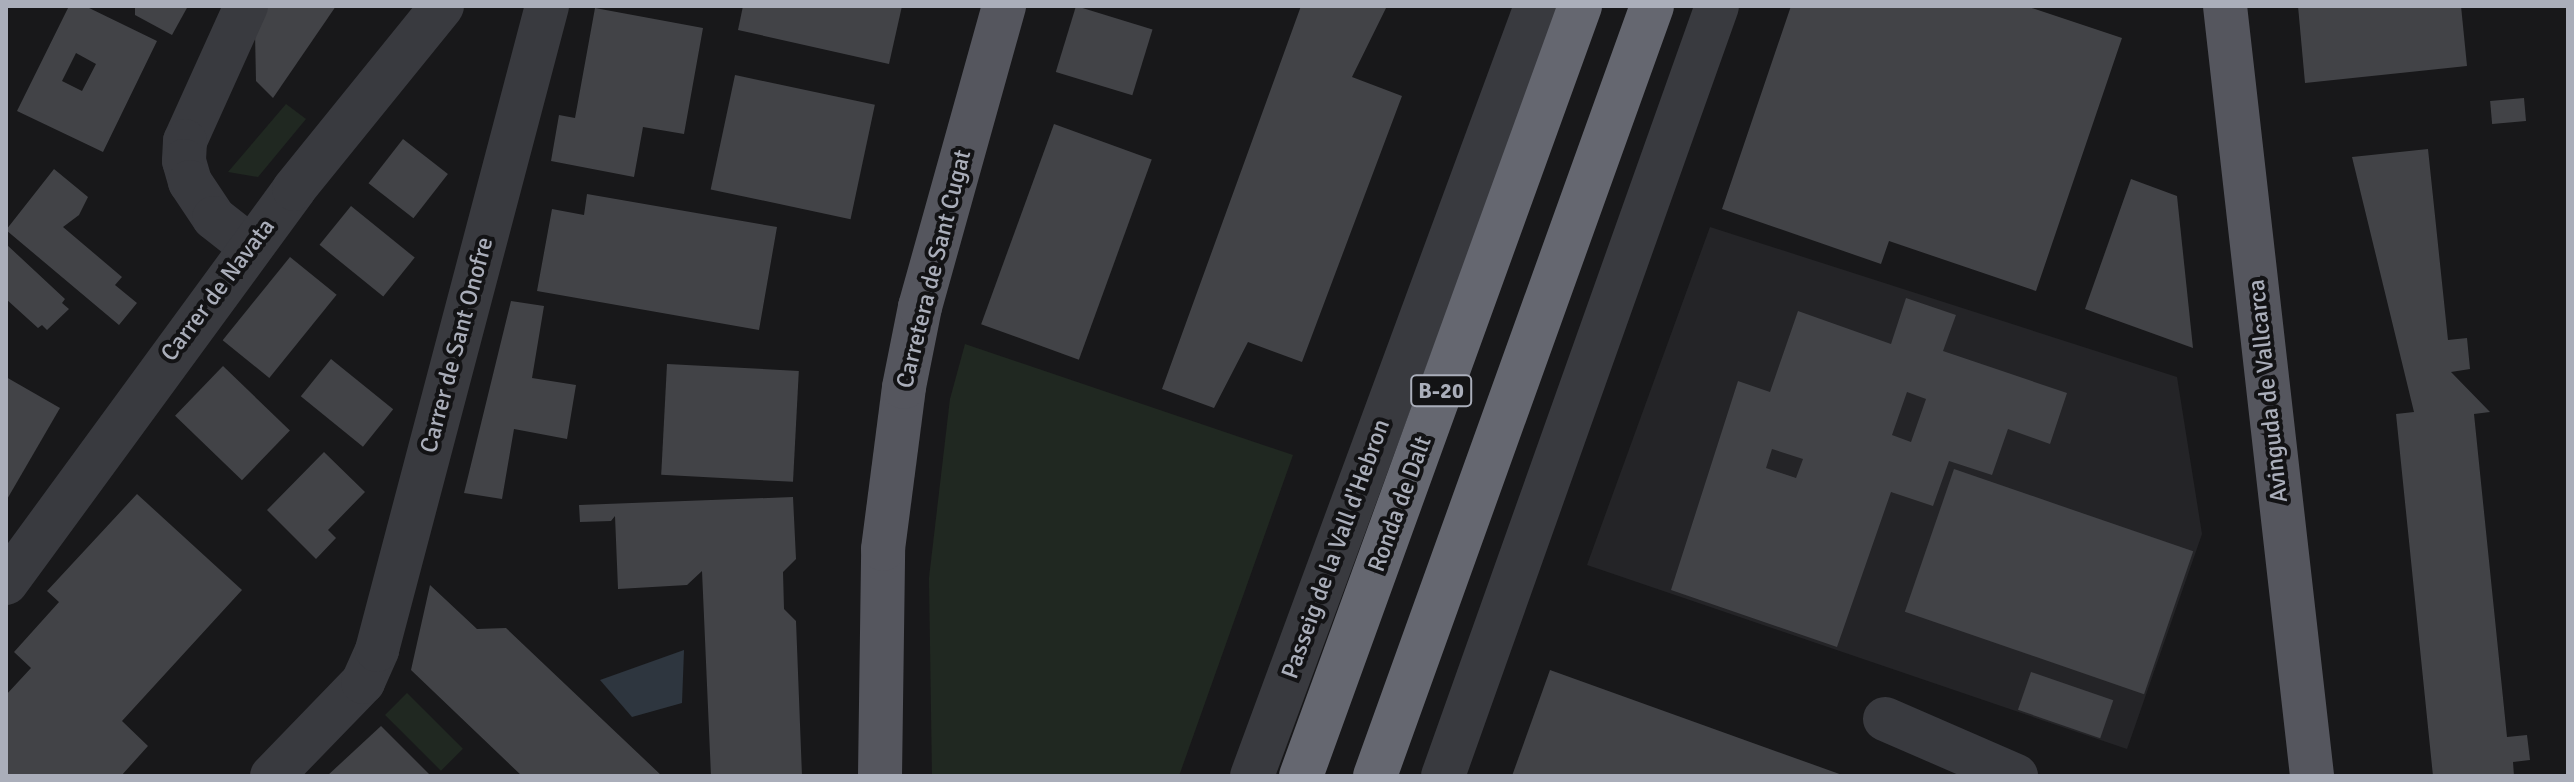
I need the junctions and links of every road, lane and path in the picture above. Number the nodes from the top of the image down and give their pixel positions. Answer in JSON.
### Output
{"nodes":[{"id":1,"x":246,"y":6,"type":"edge"},
{"id":2,"x":442,"y":6,"type":"edge"},
{"id":3,"x":547,"y":6,"type":"edge"},
{"id":4,"x":1004,"y":6,"type":"edge"},
{"id":5,"x":1536,"y":6,"type":"edge"},
{"id":6,"x":1580,"y":6,"type":"edge"},
{"id":7,"x":1652,"y":6,"type":"edge"},
{"id":8,"x":1717,"y":6,"type":"edge"},
{"id":9,"x":2225,"y":6,"type":"edge"},
{"id":10,"x":251,"y":247,"type":"junction"},
{"id":11,"x":6,"y":583,"type":"edge"},
{"id":12,"x":1885,"y":719,"type":"dead end"},
{"id":13,"x":272,"y":776,"type":"edge"},
{"id":14,"x":880,"y":776,"type":"edge"},
{"id":15,"x":1252,"y":776,"type":"edge"},
{"id":16,"x":1301,"y":776,"type":"edge"},
{"id":17,"x":1375,"y":776,"type":"edge"},
{"id":18,"x":1443,"y":776,"type":"edge"},
{"id":19,"x":2016,"y":776,"type":"edge"},
{"id":20,"x":2312,"y":776,"type":"edge"}],
"edges":[{"from":1,"to":10,"type":"street"},
{"from":2,"to":10,"type":"street","name":"Carrer de Navata"},
{"from":3,"to":13,"type":"street","name":"Carrer de Sant Onofre"},
{"from":4,"to":14,"type":"main road","name":"Carretera de Sant Cugat"},
{"from":5,"to":15,"type":"street","name":"Passeig de la Vall d'Hebron"},
{"from":6,"to":16,"type":"highway","name":"Ronda de Dalt","number":"B-20"},
{"from":7,"to":17,"type":"highway","number":"B-20"},
{"from":8,"to":18,"type":"street"},
{"from":9,"to":20,"type":"main road","name":"Avinguda de Vallcarca"},
{"from":10,"to":11,"type":"street","name":"Carrer de Navata"},
{"from":12,"to":19,"type":"street"}]}
